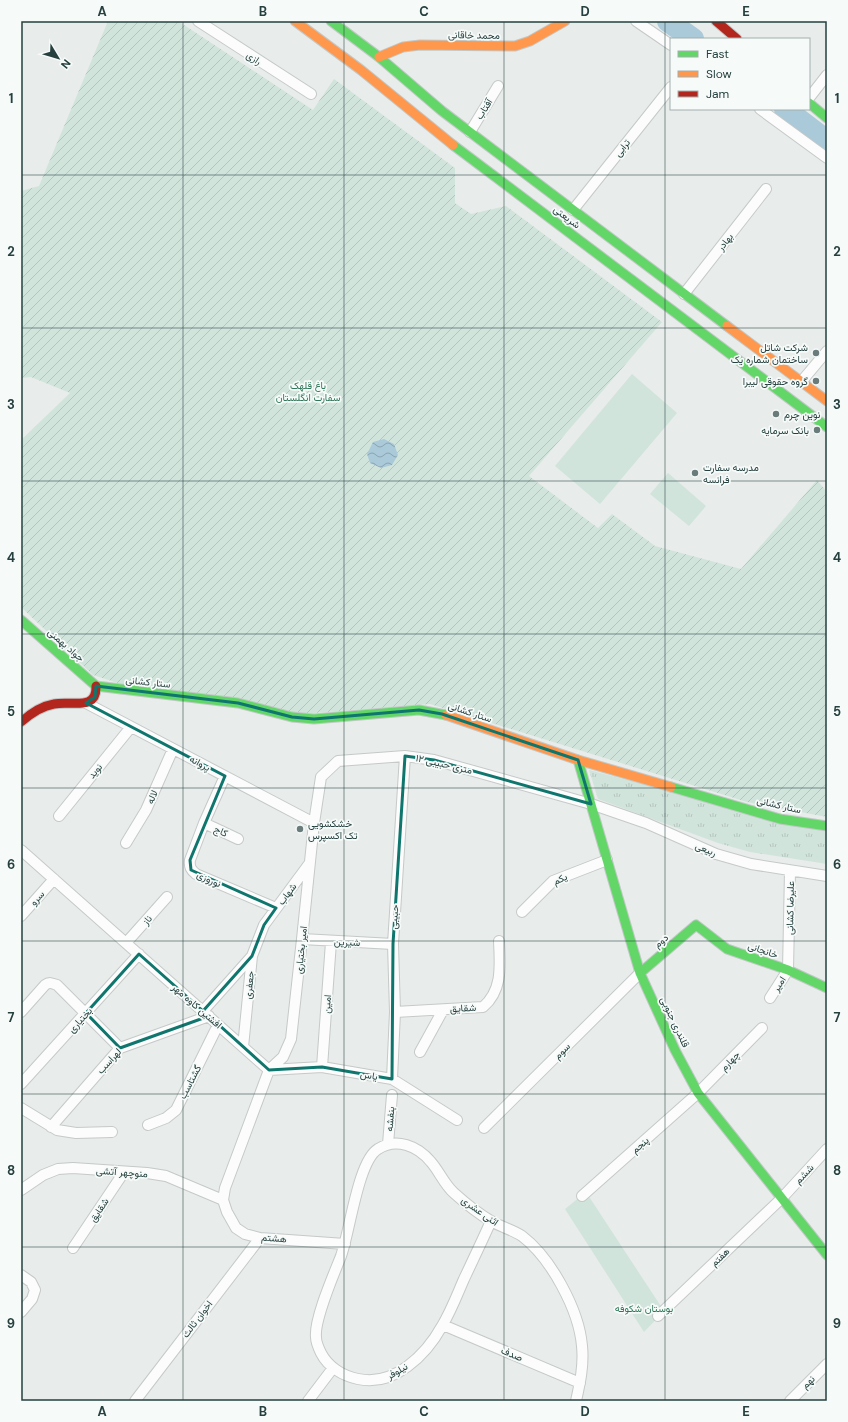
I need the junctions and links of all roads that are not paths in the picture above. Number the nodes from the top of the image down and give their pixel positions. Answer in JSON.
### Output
{"nodes":[{"id":1,"x":198,"y":21,"type":"edge"},
{"id":2,"x":295,"y":21,"type":"edge"},
{"id":3,"x":331,"y":21,"type":"edge"},
{"id":4,"x":564,"y":21,"type":"edge"},
{"id":5,"x":636,"y":21,"type":"edge"},
{"id":6,"x":716,"y":21,"type":"edge"},
{"id":7,"x":736,"y":38,"type":"edge"},
{"id":8,"x":670,"y":44,"type":"edge"},
{"id":9,"x":370,"y":64,"type":"junction"},
{"id":10,"x":827,"y":75,"type":"edge"},
{"id":11,"x":498,"y":86,"type":"dead end"},
{"id":12,"x":670,"y":88,"type":"edge"},
{"id":13,"x":311,"y":94,"type":"dead end"},
{"id":14,"x":810,"y":97,"type":"edge"},
{"id":15,"x":810,"y":104,"type":"edge"},
{"id":16,"x":761,"y":110,"type":"edge"},
{"id":17,"x":827,"y":118,"type":"edge"},
{"id":18,"x":470,"y":132,"type":"junction"},
{"id":19,"x":827,"y":158,"type":"edge"},
{"id":20,"x":766,"y":189,"type":"dead end"},
{"id":21,"x":574,"y":210,"type":"junction"},
{"id":22,"x":684,"y":294,"type":"junction"},
{"id":23,"x":827,"y":351,"type":"edge"},
{"id":24,"x":801,"y":382,"type":"junction"},
{"id":25,"x":827,"y":402,"type":"edge"},
{"id":26,"x":827,"y":427,"type":"edge"},
{"id":27,"x":21,"y":620,"type":"edge"},
{"id":28,"x":96,"y":686,"type":"junction"},
{"id":29,"x":86,"y":703,"type":"junction"},
{"id":30,"x":21,"y":722,"type":"edge"},
{"id":31,"x":131,"y":727,"type":"junction"},
{"id":32,"x":173,"y":749,"type":"junction"},
{"id":33,"x":405,"y":756,"type":"junction"},
{"id":34,"x":578,"y":760,"type":"junction"},
{"id":35,"x":225,"y":776,"type":"junction"},
{"id":36,"x":591,"y":804,"type":"junction"},
{"id":37,"x":59,"y":816,"type":"dead end"},
{"id":38,"x":314,"y":822,"type":"junction"},
{"id":39,"x":204,"y":823,"type":"junction"},
{"id":40,"x":827,"y":826,"type":"edge"},
{"id":41,"x":238,"y":839,"type":"dead end"},
{"id":42,"x":126,"y":843,"type":"dead end"},
{"id":43,"x":21,"y":850,"type":"edge"},
{"id":44,"x":607,"y":860,"type":"junction"},
{"id":45,"x":310,"y":864,"type":"junction"},
{"id":46,"x":790,"y":871,"type":"junction"},
{"id":47,"x":827,"y":876,"type":"edge"},
{"id":48,"x":54,"y":879,"type":"junction"},
{"id":49,"x":167,"y":897,"type":"dead end"},
{"id":50,"x":276,"y":908,"type":"junction"},
{"id":51,"x":522,"y":912,"type":"dead end"},
{"id":52,"x":21,"y":916,"type":"edge"},
{"id":53,"x":264,"y":925,"type":"joint"},
{"id":54,"x":696,"y":925,"type":"joint"},
{"id":55,"x":302,"y":939,"type":"junction"},
{"id":56,"x":499,"y":941,"type":"dead end"},
{"id":57,"x":331,"y":942,"type":"junction"},
{"id":58,"x":126,"y":943,"type":"junction"},
{"id":59,"x":392,"y":944,"type":"junction"},
{"id":60,"x":139,"y":954,"type":"junction"},
{"id":61,"x":252,"y":956,"type":"junction"},
{"id":62,"x":788,"y":970,"type":"junction"},
{"id":63,"x":640,"y":973,"type":"junction"},
{"id":64,"x":827,"y":988,"type":"edge"},
{"id":65,"x":770,"y":998,"type":"dead end"},
{"id":66,"x":443,"y":1010,"type":"junction"},
{"id":67,"x":21,"y":1012,"type":"edge"},
{"id":68,"x":395,"y":1012,"type":"junction"},
{"id":69,"x":86,"y":1013,"type":"junction"},
{"id":70,"x":206,"y":1014,"type":"junction"},
{"id":71,"x":218,"y":1025,"type":"junction"},
{"id":72,"x":762,"y":1028,"type":"dead end"},
{"id":73,"x":243,"y":1047,"type":"junction"},
{"id":74,"x":120,"y":1048,"type":"junction"},
{"id":75,"x":420,"y":1052,"type":"dead end"},
{"id":76,"x":322,"y":1067,"type":"junction"},
{"id":77,"x":270,"y":1070,"type":"junction"},
{"id":78,"x":392,"y":1079,"type":"junction"},
{"id":79,"x":21,"y":1084,"type":"edge"},
{"id":80,"x":698,"y":1093,"type":"junction"},
{"id":81,"x":392,"y":1095,"type":"dead end"},
{"id":82,"x":21,"y":1108,"type":"edge"},
{"id":83,"x":457,"y":1120,"type":"dead end"},
{"id":84,"x":148,"y":1125,"type":"dead end"},
{"id":85,"x":51,"y":1127,"type":"junction"},
{"id":86,"x":484,"y":1128,"type":"dead end"},
{"id":87,"x":112,"y":1132,"type":"dead end"},
{"id":88,"x":388,"y":1144,"type":"junction"},
{"id":89,"x":827,"y":1149,"type":"edge"},
{"id":90,"x":124,"y":1172,"type":"junction"},
{"id":91,"x":21,"y":1190,"type":"edge"},
{"id":92,"x":582,"y":1196,"type":"dead end"},
{"id":93,"x":782,"y":1198,"type":"junction"},
{"id":94,"x":223,"y":1200,"type":"junction"},
{"id":95,"x":491,"y":1221,"type":"junction"},
{"id":96,"x":260,"y":1238,"type":"junction"},
{"id":97,"x":345,"y":1244,"type":"junction"},
{"id":98,"x":73,"y":1248,"type":"dead end"},
{"id":99,"x":827,"y":1255,"type":"edge"},
{"id":100,"x":21,"y":1275,"type":"edge"},
{"id":101,"x":21,"y":1312,"type":"edge"},
{"id":102,"x":658,"y":1316,"type":"dead end"},
{"id":103,"x":443,"y":1325,"type":"junction"},
{"id":104,"x":827,"y":1364,"type":"edge"},
{"id":105,"x":333,"y":1368,"type":"junction"},
{"id":106,"x":580,"y":1383,"type":"junction"},
{"id":107,"x":135,"y":1401,"type":"edge"},
{"id":108,"x":308,"y":1401,"type":"edge"},
{"id":109,"x":576,"y":1401,"type":"edge"},
{"id":110,"x":790,"y":1401,"type":"edge"}],
"edges":[{"from":1,"to":13,"type":"street","name":"رازی"},
{"from":2,"to":9,"type":"street","name":"شریعتی"},
{"from":3,"to":9,"type":"street","name":"شریعتی"},
{"from":4,"to":9,"type":"street","name":"محمد خاقانی"},
{"from":5,"to":8,"type":"street"},
{"from":6,"to":7,"type":"street"},
{"from":9,"to":18,"type":"street","name":"شریعتی"},
{"from":9,"to":26,"type":"street","name":"شریعتی"},
{"from":10,"to":14,"type":"street"},
{"from":11,"to":18,"type":"street","name":"آفتاب"},
{"from":12,"to":21,"type":"street","name":"ترابی"},
{"from":15,"to":17,"type":"street"},
{"from":16,"to":19,"type":"street"},
{"from":18,"to":21,"type":"street","name":"شریعتی"},
{"from":20,"to":22,"type":"street","name":"بهادر"},
{"from":21,"to":22,"type":"street","name":"شریعتی"},
{"from":22,"to":24,"type":"street","name":"شریعتی"},
{"from":23,"to":24,"type":"street"},
{"from":24,"to":25,"type":"street","name":"شریعتی"},
{"from":27,"to":28,"type":"street","name":"جواد بهمنی"},
{"from":28,"to":29,"type":"street"},
{"from":28,"to":34,"type":"street","name":"ستار کشانی"},
{"from":29,"to":30,"type":"street"},
{"from":29,"to":31,"type":"street","name":"پروانه"},
{"from":31,"to":32,"type":"street","name":"پروانه"},
{"from":31,"to":37,"type":"street","name":"نوید"},
{"from":32,"to":35,"type":"street","name":"پروانه"},
{"from":32,"to":42,"type":"street","name":"لاله"},
{"from":33,"to":36,"type":"street","name":"۱۲ متری حبیبی"},
{"from":33,"to":38,"type":"street","name":"۱۲ متری حبیبی"},
{"from":33,"to":59,"type":"street","name":"حبیبی"},
{"from":34,"to":36,"type":"street","name":"قلندری جنوبی"},
{"from":34,"to":40,"type":"street","name":"ستار کشانی"},
{"from":35,"to":38,"type":"street","name":"پروانه"},
{"from":35,"to":39,"type":"street","name":"نوروزی"},
{"from":36,"to":44,"type":"street","name":"قلندری جنوبی"},
{"from":36,"to":46,"type":"street","name":"ربیعی"},
{"from":38,"to":45,"type":"street","name":"امیر بختیاری"},
{"from":39,"to":41,"type":"street","name":"کاج"},
{"from":39,"to":50,"type":"street","name":"نوروزی"},
{"from":43,"to":48,"type":"street","name":"افشین کاوه مهر"},
{"from":44,"to":51,"type":"street","name":"یکم"},
{"from":44,"to":63,"type":"street","name":"قلندری جنوبی"},
{"from":45,"to":50,"type":"street","name":"شهاب"},
{"from":45,"to":55,"type":"street","name":"امیر بختیاری"},
{"from":46,"to":47,"type":"street","name":"ربیعی"},
{"from":46,"to":62,"type":"street","name":"علیرضا کشانی"},
{"from":48,"to":52,"type":"street","name":"سرو"},
{"from":48,"to":58,"type":"street","name":"افشین کاوه مهر"},
{"from":49,"to":58,"type":"street","name":"ناز"},
{"from":50,"to":53,"type":"street","name":"شهاب"},
{"from":53,"to":61,"type":"street","name":"جعفری"},
{"from":54,"to":62,"type":"street","name":"خانجانی"},
{"from":54,"to":63,"type":"street","name":"دوم"},
{"from":55,"to":57,"type":"street","name":"شیرین"},
{"from":55,"to":77,"type":"street","name":"امیر بختیاری"},
{"from":56,"to":66,"type":"street","name":"شقایق"},
{"from":57,"to":59,"type":"street","name":"شیرین"},
{"from":57,"to":76,"type":"street","name":"امین"},
{"from":58,"to":60,"type":"street","name":"افشین کاوه مهر"},
{"from":59,"to":68,"type":"street","name":"حبیبی"},
{"from":60,"to":69,"type":"street","name":"بختیاری"},
{"from":60,"to":70,"type":"street","name":"افشین کاوه مهر"},
{"from":61,"to":70,"type":"street","name":"لهراسب"},
{"from":61,"to":73,"type":"street","name":"جعفری"},
{"from":62,"to":64,"type":"street","name":"خانجانی"},
{"from":62,"to":65,"type":"street","name":"امیر"},
{"from":63,"to":80,"type":"street","name":"قلندری جنوبی"},
{"from":63,"to":86,"type":"street","name":"سوم"},
{"from":66,"to":68,"type":"street","name":"شقایق"},
{"from":66,"to":75,"type":"street"},
{"from":67,"to":69,"type":"street"},
{"from":68,"to":78,"type":"street","name":"حبیبی"},
{"from":69,"to":74,"type":"street"},
{"from":69,"to":79,"type":"street","name":"بختیاری"},
{"from":70,"to":71,"type":"street","name":"افشین کاوه مهر"},
{"from":70,"to":74,"type":"street","name":"لهراسب"},
{"from":71,"to":73,"type":"street","name":"افشین کاوه مهر"},
{"from":71,"to":84,"type":"street","name":"گشتاسب"},
{"from":72,"to":80,"type":"street","name":"چهارم"},
{"from":73,"to":77,"type":"street","name":"افشین کاوه مهر"},
{"from":74,"to":85,"type":"street","name":"لهراسب"},
{"from":76,"to":77,"type":"street","name":"یاس"},
{"from":76,"to":78,"type":"street","name":"یاس"},
{"from":77,"to":94,"type":"street"},
{"from":78,"to":83,"type":"street","name":"یاس"},
{"from":80,"to":92,"type":"street","name":"پنجم"},
{"from":80,"to":93,"type":"street","name":"قلندری جنوبی"},
{"from":81,"to":88,"type":"street","name":"بنفشه"},
{"from":82,"to":85,"type":"street"},
{"from":85,"to":87,"type":"street"},
{"from":88,"to":95,"type":"street","name":"اثنی عشری"},
{"from":88,"to":97,"type":"street"},
{"from":89,"to":93,"type":"street","name":"ششم"},
{"from":90,"to":91,"type":"street","name":"منوچهر آتشی"},
{"from":90,"to":94,"type":"street","name":"منوچهر آتشی"},
{"from":90,"to":98,"type":"street","name":"شقایق"},
{"from":93,"to":99,"type":"street","name":"قلندری جنوبی"},
{"from":93,"to":102,"type":"street","name":"هفتم"},
{"from":94,"to":96,"type":"street","name":"هشتم"},
{"from":95,"to":103,"type":"street","name":"نیلوفر"},
{"from":95,"to":106,"type":"street","name":"اثنی عشری"},
{"from":96,"to":97,"type":"street","name":"هشتم"},
{"from":96,"to":107,"type":"street","name":"اخوان ثالث"},
{"from":97,"to":105,"type":"street","name":"نیلوفر"},
{"from":100,"to":101,"type":"street"},
{"from":103,"to":105,"type":"street","name":"نیلوفر"},
{"from":103,"to":106,"type":"street","name":"صدف"},
{"from":104,"to":110,"type":"street","name":"نهم"},
{"from":105,"to":108,"type":"street"},
{"from":106,"to":109,"type":"street","name":"اثنی عشری"}]}
